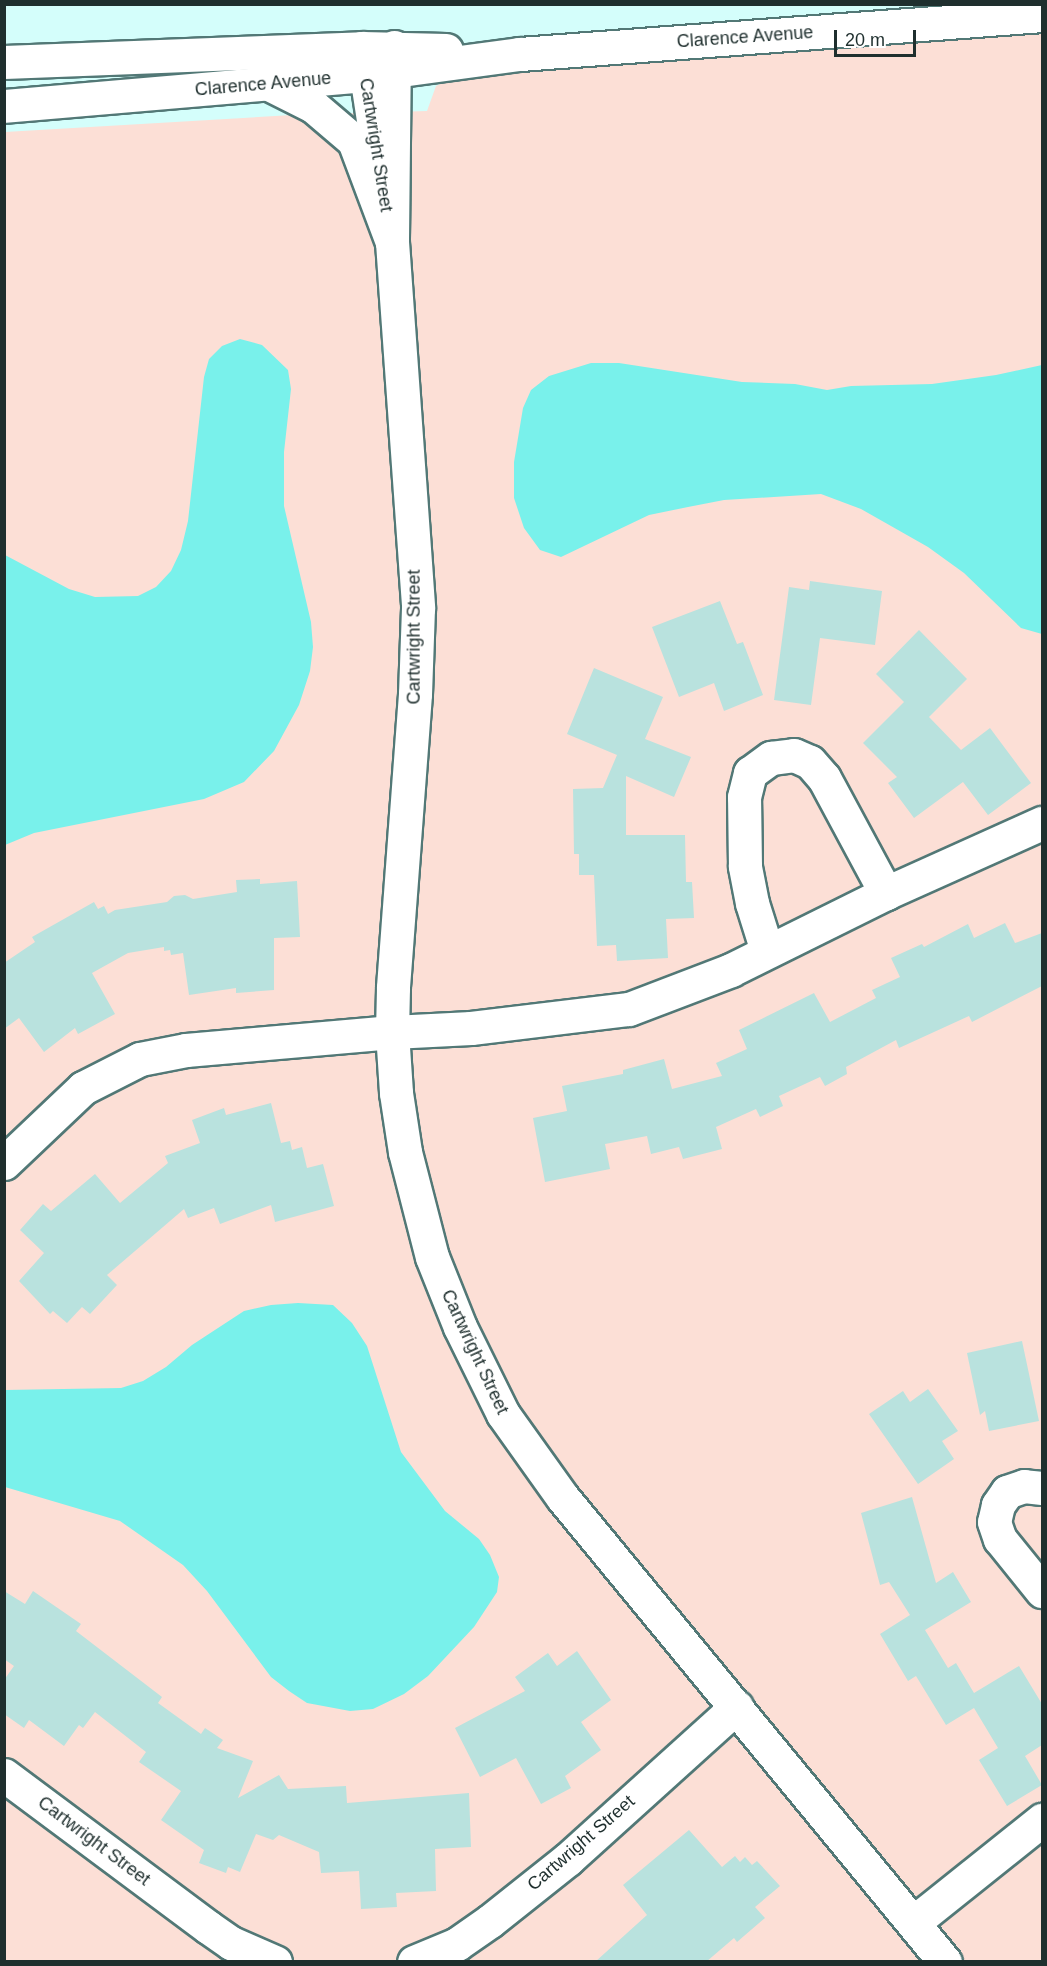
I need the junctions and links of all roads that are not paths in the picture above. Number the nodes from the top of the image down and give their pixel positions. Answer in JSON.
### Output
{"nodes":[{"id":1,"x":1042,"y":15,"type":"edge"},
{"id":2,"x":395,"y":60,"type":"junction"},
{"id":3,"x":4,"y":62,"type":"edge"},
{"id":4,"x":363,"y":62,"type":"junction"},
{"id":5,"x":269,"y":84,"type":"junction"},
{"id":6,"x":4,"y":106,"type":"edge"},
{"id":7,"x":392,"y":242,"type":"junction"},
{"id":8,"x":1042,"y":823,"type":"edge"},
{"id":9,"x":886,"y":893,"type":"junction"},
{"id":10,"x":768,"y":951,"type":"junction"},
{"id":11,"x":393,"y":1032,"type":"junction"},
{"id":12,"x":4,"y":1162,"type":"edge"},
{"id":13,"x":1042,"y":1488,"type":"edge"},
{"id":14,"x":1042,"y":1591,"type":"edge"},
{"id":15,"x":736,"y":1707,"type":"junction"},
{"id":16,"x":4,"y":1775,"type":"edge"},
{"id":17,"x":1042,"y":1820,"type":"edge"},
{"id":18,"x":914,"y":1922,"type":"junction"},
{"id":19,"x":275,"y":1962,"type":"edge"},
{"id":20,"x":414,"y":1962,"type":"edge"},
{"id":21,"x":945,"y":1962,"type":"edge"}],
"edges":[{"from":1,"to":2,"type":"street","name":"Clarence Avenue"},
{"from":2,"to":4,"type":"street","name":"Clarence Avenue"},
{"from":2,"to":7,"type":"street","name":"Cartwright Street"},
{"from":3,"to":4,"type":"street","name":"Clarence Avenue"},
{"from":4,"to":5,"type":"street","name":"Clarence Avenue"},
{"from":4,"to":7,"type":"street","name":"Cartwright Street"},
{"from":5,"to":6,"type":"street","name":"Clarence Avenue"},
{"from":5,"to":7,"type":"street"},
{"from":7,"to":11,"type":"street","name":"Cartwright Street"},
{"from":8,"to":9,"type":"street"},
{"from":9,"to":10,"type":"street"},
{"from":9,"to":10,"type":"street"},
{"from":10,"to":11,"type":"street"},
{"from":11,"to":12,"type":"street"},
{"from":11,"to":15,"type":"street","name":"Cartwright Street"},
{"from":13,"to":14,"type":"street"},
{"from":15,"to":18,"type":"street","name":"Cartwright Street"},
{"from":15,"to":20,"type":"street","name":"Cartwright Street"},
{"from":16,"to":19,"type":"street","name":"Cartwright Street"},
{"from":17,"to":18,"type":"street"},
{"from":18,"to":21,"type":"street","name":"Cartwright Street"}]}
